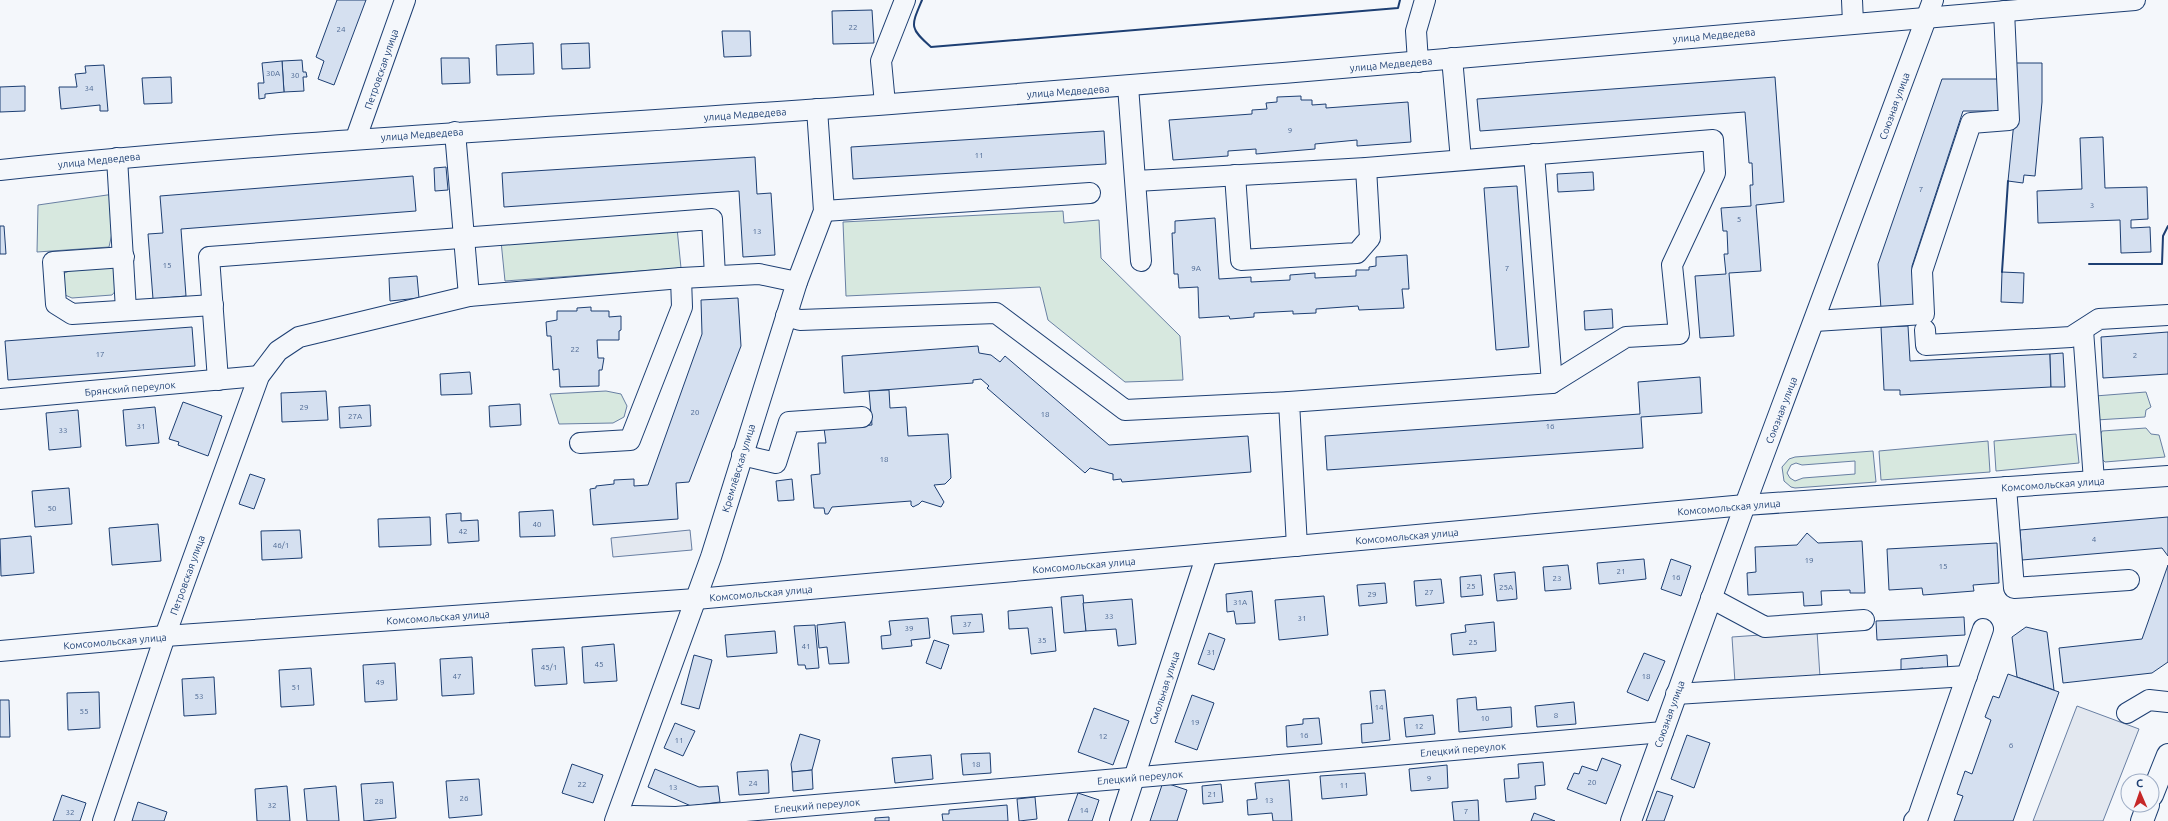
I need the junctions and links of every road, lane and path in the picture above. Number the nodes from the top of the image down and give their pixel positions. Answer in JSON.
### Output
{"nodes":[{"id":1,"x":405,"y":0,"type":"edge"},
{"id":2,"x":905,"y":0,"type":"edge"},
{"id":3,"x":1425,"y":0,"type":"edge"},
{"id":4,"x":1852,"y":0,"type":"edge"},
{"id":5,"x":2135,"y":0,"type":"edge"},
{"id":6,"x":1930,"y":9,"type":"edge"},
{"id":7,"x":2004,"y":11,"type":"junction"},
{"id":8,"x":1853,"y":23,"type":"junction"},
{"id":9,"x":1452,"y":58,"type":"junction"},
{"id":10,"x":1418,"y":62,"type":"junction"},
{"id":11,"x":1128,"y":86,"type":"junction"},
{"id":12,"x":885,"y":104,"type":"junction"},
{"id":13,"x":817,"y":109,"type":"junction"},
{"id":14,"x":456,"y":132,"type":"junction"},
{"id":15,"x":356,"y":138,"type":"junction"},
{"id":16,"x":1534,"y":154,"type":"junction"},
{"id":17,"x":117,"y":158,"type":"junction"},
{"id":18,"x":1461,"y":160,"type":"junction"},
{"id":19,"x":1366,"y":168,"type":"junction"},
{"id":20,"x":0,"y":170,"type":"edge"},
{"id":21,"x":1235,"y":176,"type":"junction"},
{"id":22,"x":1136,"y":181,"type":"junction"},
{"id":23,"x":1090,"y":194,"type":"dead end"},
{"id":24,"x":824,"y":211,"type":"junction"},
{"id":25,"x":463,"y":238,"type":"junction"},
{"id":26,"x":124,"y":257,"type":"junction"},
{"id":27,"x":1141,"y":261,"type":"dead end"},
{"id":28,"x":716,"y":276,"type":"junction"},
{"id":29,"x":681,"y":278,"type":"junction"},
{"id":30,"x":796,"y":282,"type":"junction"},
{"id":31,"x":469,"y":296,"type":"junction"},
{"id":32,"x":213,"y":305,"type":"junction"},
{"id":33,"x":126,"y":310,"type":"junction"},
{"id":34,"x":2168,"y":315,"type":"edge"},
{"id":35,"x":786,"y":316,"type":"junction"},
{"id":36,"x":1815,"y":321,"type":"junction"},
{"id":37,"x":1925,"y":330,"type":"dead end"},
{"id":38,"x":2083,"y":330,"type":"junction"},
{"id":39,"x":260,"y":376,"type":"junction"},
{"id":40,"x":218,"y":380,"type":"junction"},
{"id":41,"x":1552,"y":383,"type":"junction"},
{"id":42,"x":0,"y":399,"type":"edge"},
{"id":43,"x":1289,"y":402,"type":"junction"},
{"id":44,"x":862,"y":417,"type":"dead end"},
{"id":45,"x":580,"y":443,"type":"dead end"},
{"id":46,"x":742,"y":455,"type":"junction"},
{"id":47,"x":2168,"y":476,"type":"edge"},
{"id":48,"x":2094,"y":481,"type":"junction"},
{"id":49,"x":2006,"y":487,"type":"junction"},
{"id":50,"x":1745,"y":505,"type":"junction"},
{"id":51,"x":1297,"y":546,"type":"junction"},
{"id":52,"x":1207,"y":554,"type":"junction"},
{"id":53,"x":2129,"y":580,"type":"dead end"},
{"id":54,"x":1711,"y":598,"type":"junction"},
{"id":55,"x":696,"y":599,"type":"junction"},
{"id":56,"x":1864,"y":620,"type":"dead end"},
{"id":57,"x":1983,"y":629,"type":"dead end"},
{"id":58,"x":165,"y":636,"type":"junction"},
{"id":59,"x":0,"y":652,"type":"edge"},
{"id":60,"x":1967,"y":676,"type":"junction"},
{"id":61,"x":1676,"y":694,"type":"junction"},
{"id":62,"x":2168,"y":702,"type":"edge"},
{"id":63,"x":2127,"y":713,"type":"dead end"},
{"id":64,"x":1663,"y":732,"type":"junction"},
{"id":65,"x":2168,"y":755,"type":"edge"},
{"id":66,"x":2160,"y":775,"type":"edge"},
{"id":67,"x":1135,"y":777,"type":"junction"},
{"id":68,"x":103,"y":821,"type":"edge"},
{"id":69,"x":617,"y":821,"type":"edge"},
{"id":70,"x":1120,"y":821,"type":"edge"},
{"id":71,"x":1631,"y":821,"type":"edge"},
{"id":72,"x":1914,"y":821,"type":"edge"}],
"edges":[{"from":1,"to":15,"type":"street","name":"Петровская улица"},
{"from":2,"to":12,"type":"street"},
{"from":3,"to":10,"type":"street"},
{"from":4,"to":8,"type":"street"},
{"from":5,"to":7,"type":"street","name":"улица Медведева"},
{"from":6,"to":7,"type":"street","name":"улица Медведева"},
{"from":6,"to":8,"type":"street","name":"улица Медведева"},
{"from":6,"to":36,"type":"street","name":"Союзная улица"},
{"from":7,"to":36,"type":"street"},
{"from":8,"to":9,"type":"street","name":"улица Медведева"},
{"from":9,"to":10,"type":"street","name":"улица Медведева"},
{"from":9,"to":18,"type":"street"},
{"from":10,"to":11,"type":"street","name":"улица Медведева"},
{"from":11,"to":12,"type":"street","name":"улица Медведева"},
{"from":11,"to":22,"type":"street"},
{"from":12,"to":13,"type":"street","name":"улица Медведева"},
{"from":13,"to":14,"type":"street","name":"улица Медведева"},
{"from":13,"to":24,"type":"street","name":"Кремлёвская улица"},
{"from":14,"to":15,"type":"street","name":"улица Медведева"},
{"from":14,"to":25,"type":"street"},
{"from":15,"to":17,"type":"street","name":"улица Медведева"},
{"from":16,"to":18,"type":"street"},
{"from":16,"to":41,"type":"street"},
{"from":16,"to":41,"type":"street"},
{"from":17,"to":20,"type":"street","name":"улица Медведева"},
{"from":17,"to":26,"type":"street"},
{"from":18,"to":19,"type":"street"},
{"from":19,"to":21,"type":"street"},
{"from":19,"to":21,"type":"street"},
{"from":21,"to":22,"type":"street"},
{"from":22,"to":27,"type":"street"},
{"from":23,"to":24,"type":"street"},
{"from":24,"to":30,"type":"street","name":"Кремлёвская улица"},
{"from":25,"to":28,"type":"street"},
{"from":25,"to":31,"type":"street"},
{"from":25,"to":32,"type":"street"},
{"from":26,"to":33,"type":"street"},
{"from":26,"to":33,"type":"street"},
{"from":28,"to":29,"type":"street","name":"Петровская улица"},
{"from":28,"to":30,"type":"street","name":"Петровская улица"},
{"from":29,"to":31,"type":"street","name":"Петровская улица"},
{"from":29,"to":45,"type":"street"},
{"from":30,"to":35,"type":"street","name":"Кремлёвская улица"},
{"from":31,"to":39,"type":"street","name":"Петровская улица"},
{"from":32,"to":33,"type":"street"},
{"from":32,"to":40,"type":"street"},
{"from":34,"to":38,"type":"street"},
{"from":35,"to":43,"type":"street"},
{"from":35,"to":46,"type":"street","name":"Кремлёвская улица"},
{"from":36,"to":50,"type":"street","name":"Союзная улица"},
{"from":37,"to":38,"type":"street"},
{"from":38,"to":48,"type":"street"},
{"from":39,"to":40,"type":"street","name":"Брянский переулок"},
{"from":39,"to":58,"type":"street","name":"Петровская улица"},
{"from":40,"to":42,"type":"street","name":"Брянский переулок"},
{"from":41,"to":43,"type":"street"},
{"from":43,"to":51,"type":"street"},
{"from":44,"to":46,"type":"street"},
{"from":46,"to":55,"type":"street","name":"Кремлёвская улица"},
{"from":47,"to":48,"type":"street","name":"Комсомольская улица"},
{"from":48,"to":49,"type":"street","name":"Комсомольская улица"},
{"from":49,"to":50,"type":"street","name":"Комсомольская улица"},
{"from":49,"to":53,"type":"street"},
{"from":50,"to":51,"type":"street","name":"Комсомольская улица"},
{"from":50,"to":54,"type":"street","name":"Союзная улица"},
{"from":51,"to":52,"type":"street","name":"Комсомольская улица"},
{"from":52,"to":55,"type":"street","name":"Комсомольская улица"},
{"from":52,"to":67,"type":"street","name":"Смольная улица"},
{"from":54,"to":56,"type":"street"},
{"from":54,"to":61,"type":"street","name":"Союзная улица"},
{"from":55,"to":58,"type":"street","name":"Комсомольская улица"},
{"from":55,"to":69,"type":"street","name":"Кремлёвская улица"},
{"from":57,"to":60,"type":"street"},
{"from":58,"to":59,"type":"street","name":"Комсомольская улица"},
{"from":58,"to":68,"type":"street","name":"Петровская улица"},
{"from":60,"to":61,"type":"street"},
{"from":60,"to":72,"type":"street"},
{"from":61,"to":64,"type":"street","name":"Союзная улица"},
{"from":62,"to":63,"type":"street"},
{"from":64,"to":67,"type":"street","name":"Елецкий переулок"},
{"from":64,"to":71,"type":"street","name":"Союзная улица"},
{"from":65,"to":66,"type":"main road"},
{"from":67,"to":69,"type":"street","name":"Елецкий переулок"},
{"from":67,"to":70,"type":"street","name":"Смольная улица"}]}
